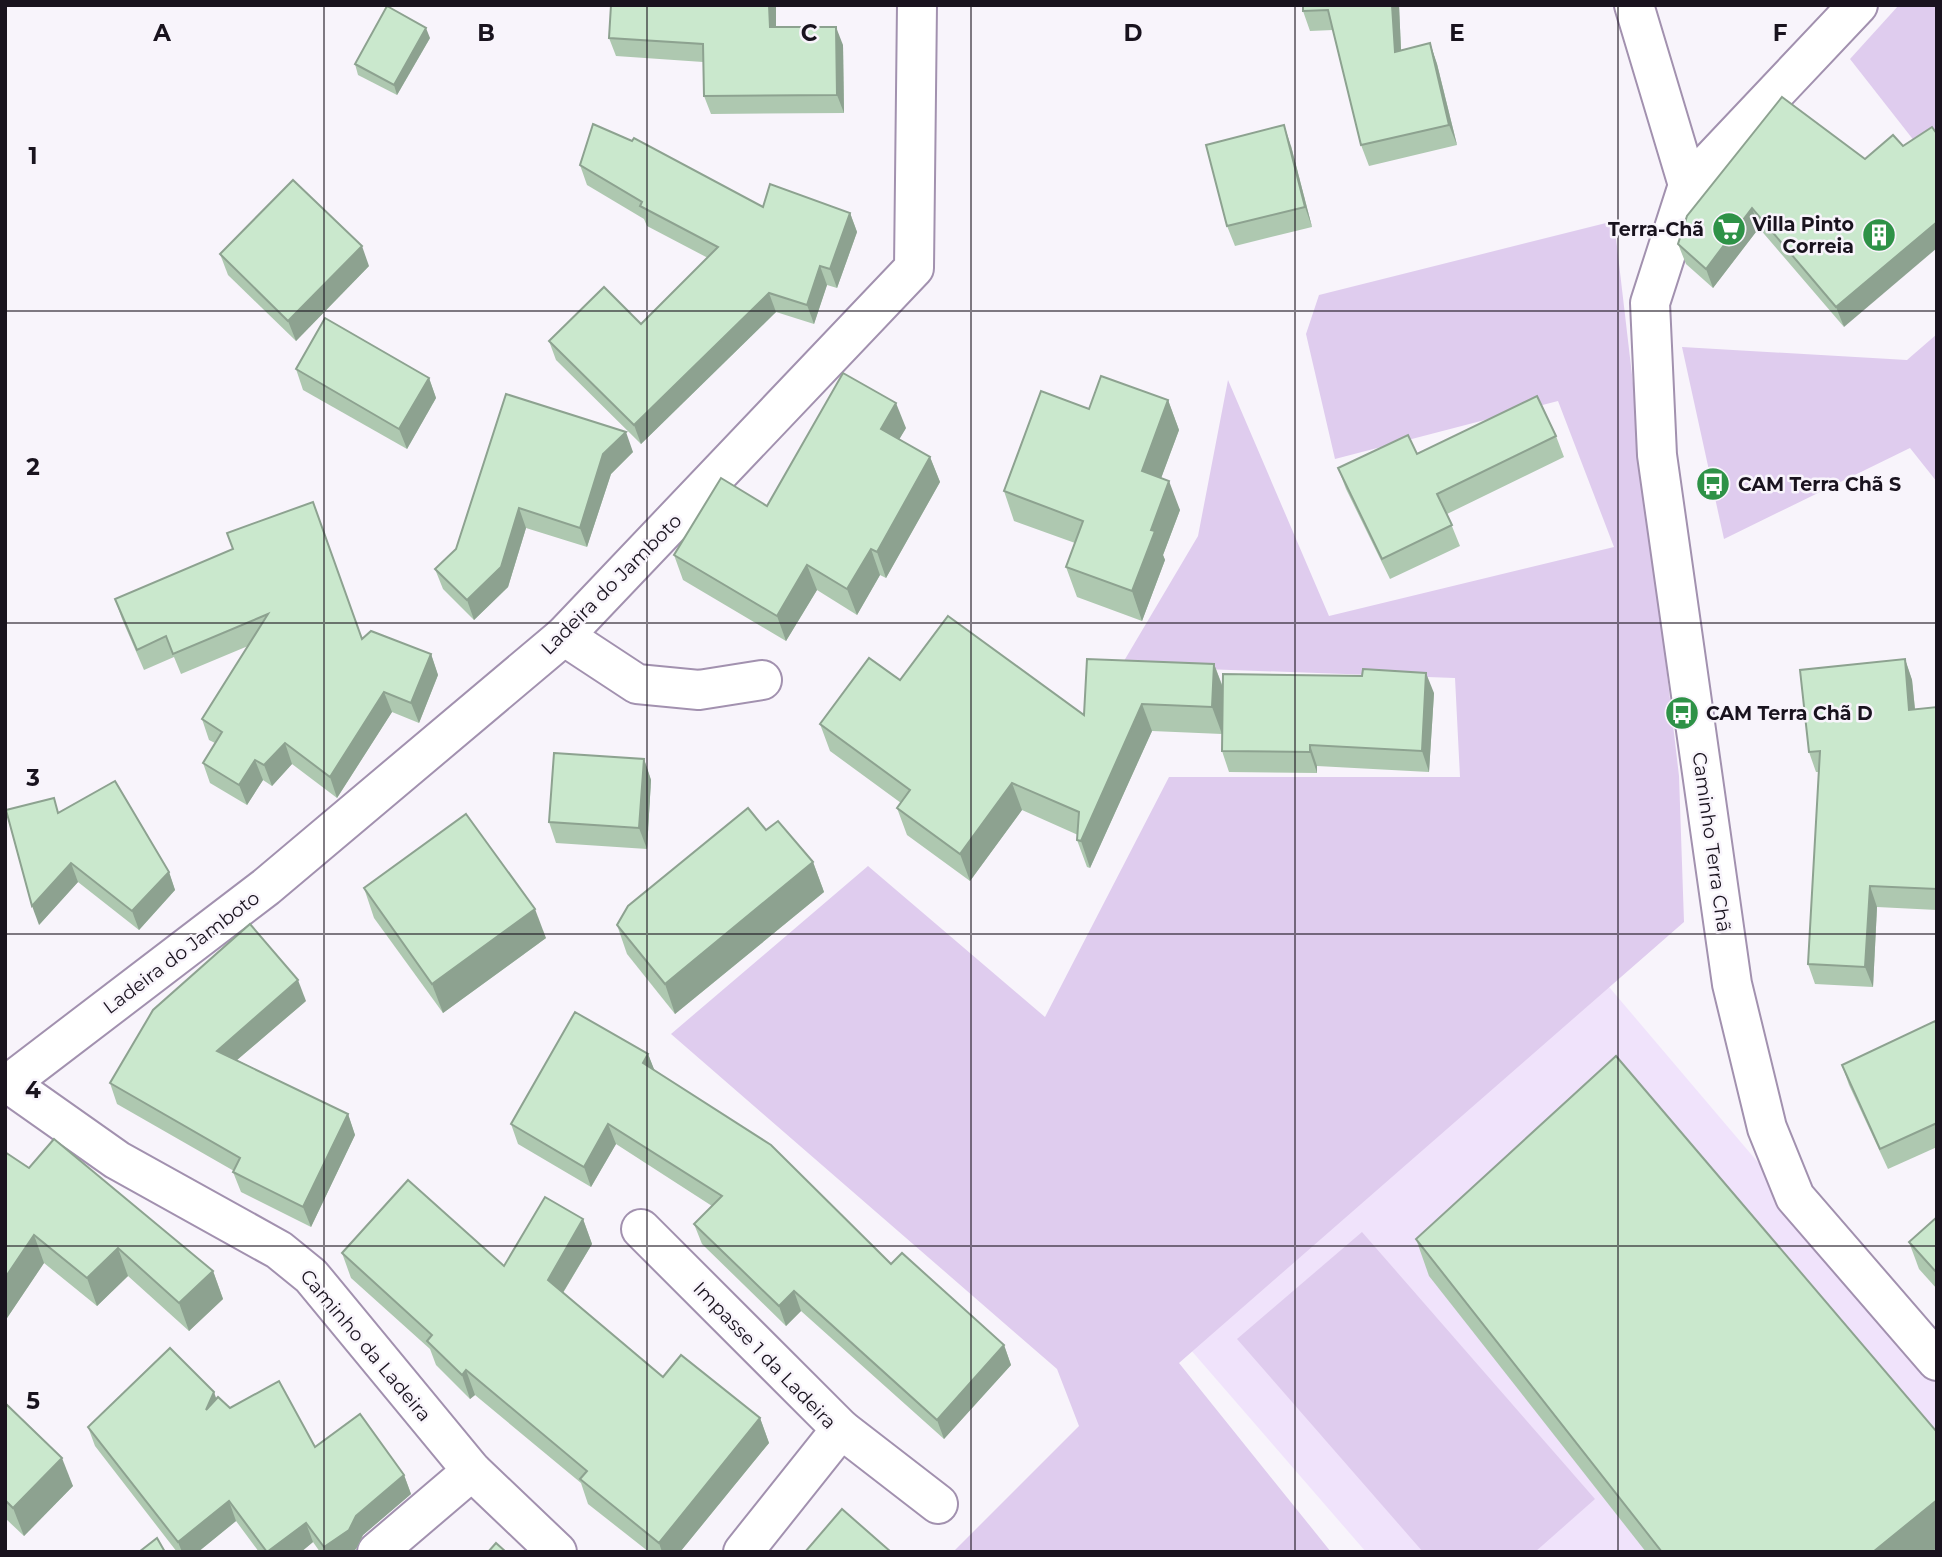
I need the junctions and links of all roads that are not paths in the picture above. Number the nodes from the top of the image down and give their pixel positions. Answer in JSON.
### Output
{"nodes":[{"id":1,"x":917,"y":5,"type":"edge"},
{"id":2,"x":1634,"y":5,"type":"edge"},
{"id":3,"x":1858,"y":5,"type":"edge"},
{"id":4,"x":1688,"y":185,"type":"junction"},
{"id":5,"x":564,"y":636,"type":"junction"},
{"id":6,"x":762,"y":680,"type":"dead end"},
{"id":7,"x":7,"y":1083,"type":"edge"},
{"id":8,"x":640,"y":1229,"type":"dead end"},
{"id":9,"x":1937,"y":1361,"type":"edge"},
{"id":10,"x":841,"y":1429,"type":"junction"},
{"id":11,"x":472,"y":1471,"type":"junction"},
{"id":12,"x":938,"y":1504,"type":"dead end"},
{"id":13,"x":376,"y":1552,"type":"edge"},
{"id":14,"x":557,"y":1552,"type":"edge"},
{"id":15,"x":743,"y":1552,"type":"edge"}],
"edges":[{"from":1,"to":5,"type":"street","name":"Ladeira do Jamboto"},
{"from":2,"to":4,"type":"street"},
{"from":3,"to":4,"type":"street"},
{"from":4,"to":9,"type":"street","name":"Caminho Terra Chã"},
{"from":5,"to":6,"type":"street"},
{"from":5,"to":7,"type":"street","name":"Ladeira do Jamboto"},
{"from":7,"to":11,"type":"street","name":"Caminho da Ladeira"},
{"from":8,"to":10,"type":"street","name":"Impasse 1 da Ladeira"},
{"from":10,"to":12,"type":"street"},
{"from":10,"to":15,"type":"street","name":"Impasse 1 da Ladeira"},
{"from":11,"to":13,"type":"street"},
{"from":11,"to":14,"type":"street","name":"Caminho da Ladeira"}]}
